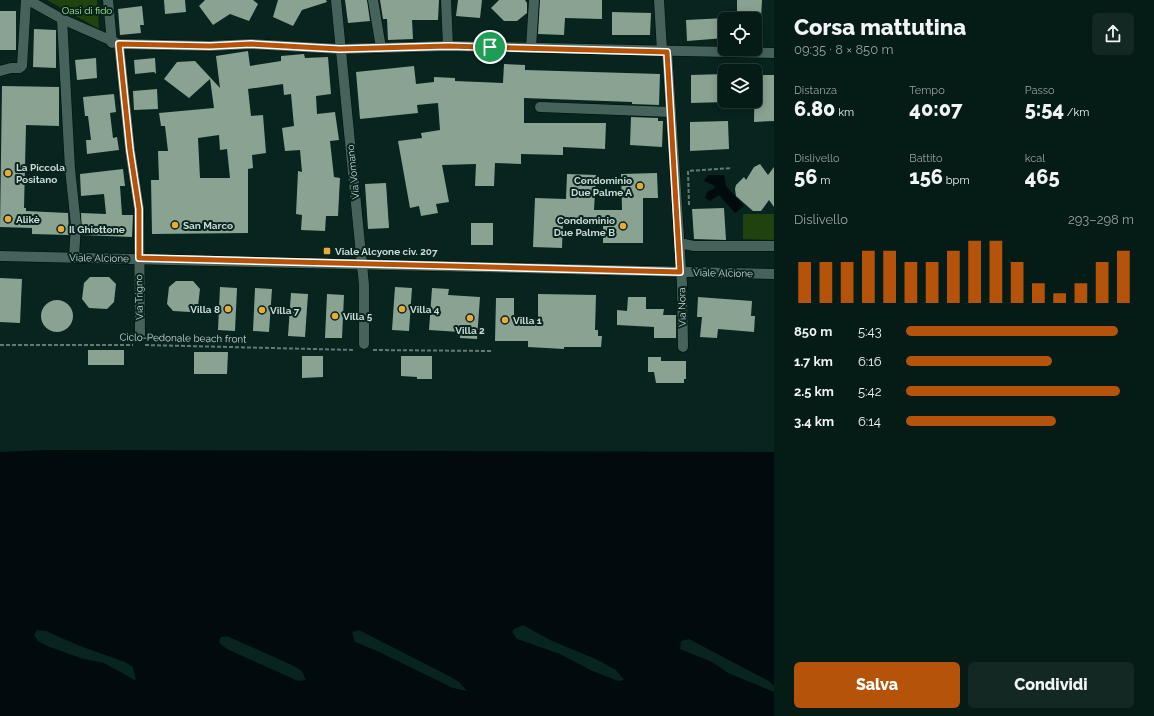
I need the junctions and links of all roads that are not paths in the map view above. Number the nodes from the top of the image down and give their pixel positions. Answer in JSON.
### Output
{"nodes":[{"id":1,"x":27,"y":0,"type":"edge"},
{"id":2,"x":108,"y":0,"type":"edge"},
{"id":3,"x":336,"y":0,"type":"edge"},
{"id":4,"x":373,"y":0,"type":"edge"},
{"id":5,"x":446,"y":0,"type":"edge"},
{"id":6,"x":534,"y":0,"type":"edge"},
{"id":7,"x":659,"y":0,"type":"edge"},
{"id":8,"x":62,"y":19,"type":"junction"},
{"id":9,"x":116,"y":44,"type":"junction"},
{"id":10,"x":448,"y":46,"type":"junction"},
{"id":11,"x":380,"y":48,"type":"junction"},
{"id":12,"x":531,"y":48,"type":"junction"},
{"id":13,"x":340,"y":49,"type":"junction"},
{"id":14,"x":667,"y":52,"type":"junction"},
{"id":15,"x":774,"y":53,"type":"edge"},
{"id":16,"x":0,"y":71,"type":"edge"},
{"id":17,"x":540,"y":107,"type":"dead end"},
{"id":18,"x":671,"y":112,"type":"junction"},
{"id":19,"x":679,"y":243,"type":"junction"},
{"id":20,"x":774,"y":246,"type":"edge"},
{"id":21,"x":0,"y":256,"type":"edge"},
{"id":22,"x":74,"y":257,"type":"junction"},
{"id":23,"x":139,"y":258,"type":"junction"},
{"id":24,"x":363,"y":263,"type":"junction"},
{"id":25,"x":680,"y":272,"type":"junction"},
{"id":26,"x":774,"y":274,"type":"edge"},
{"id":27,"x":140,"y":336,"type":"dead end"},
{"id":28,"x":683,"y":347,"type":"dead end"},
{"id":29,"x":363,"y":348,"type":"road end"}],
"edges":[{"from":1,"to":8,"type":"street"},
{"from":1,"to":16,"type":"street"},
{"from":2,"to":9,"type":"street","name":"Via Trigno"},
{"from":3,"to":13,"type":"street","name":"Via Vomano"},
{"from":4,"to":11,"type":"street"},
{"from":5,"to":10,"type":"street"},
{"from":6,"to":12,"type":"street"},
{"from":7,"to":14,"type":"street","name":"Via Nora"},
{"from":8,"to":9,"type":"street"},
{"from":8,"to":22,"type":"street"},
{"from":9,"to":13,"type":"street"},
{"from":9,"to":23,"type":"street","name":"Via Trigno"},
{"from":10,"to":11,"type":"street"},
{"from":10,"to":12,"type":"street"},
{"from":11,"to":13,"type":"street"},
{"from":12,"to":14,"type":"street"},
{"from":13,"to":24,"type":"street","name":"Via Vomano"},
{"from":14,"to":15,"type":"street"},
{"from":14,"to":18,"type":"street","name":"Via Nora"},
{"from":17,"to":18,"type":"street"},
{"from":18,"to":19,"type":"street","name":"Via Nora"},
{"from":19,"to":20,"type":"street"},
{"from":19,"to":25,"type":"street","name":"Via Nora"},
{"from":21,"to":22,"type":"street","name":"Viale Alcione"},
{"from":22,"to":23,"type":"street","name":"Viale Alcione"},
{"from":23,"to":24,"type":"street","name":"Viale Alcione"},
{"from":23,"to":27,"type":"street","name":"Via Trigno"},
{"from":24,"to":25,"type":"street","name":"Viale Alcione"},
{"from":24,"to":29,"type":"street","name":"Via Vomano"},
{"from":25,"to":26,"type":"street","name":"Viale Alcione"},
{"from":25,"to":28,"type":"street","name":"Via Nora"}]}
